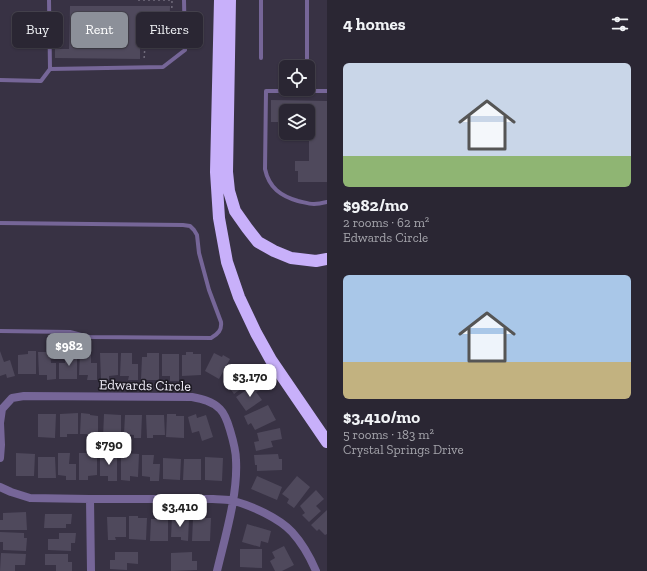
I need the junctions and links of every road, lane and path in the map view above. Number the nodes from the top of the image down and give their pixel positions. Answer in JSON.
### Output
{"nodes":[{"id":1,"x":49,"y":0,"type":"edge"},
{"id":2,"x":138,"y":0,"type":"edge"},
{"id":3,"x":184,"y":0,"type":"edge"},
{"id":4,"x":220,"y":0,"type":"edge"},
{"id":5,"x":230,"y":0,"type":"edge"},
{"id":6,"x":260,"y":0,"type":"edge"},
{"id":7,"x":307,"y":0,"type":"edge"},
{"id":8,"x":261,"y":58,"type":"dead end"},
{"id":9,"x":307,"y":60,"type":"edge"},
{"id":10,"x":144,"y":61,"type":"dead end"},
{"id":11,"x":50,"y":69,"type":"junction"},
{"id":12,"x":0,"y":80,"type":"edge"},
{"id":13,"x":315,"y":90,"type":"edge"},
{"id":14,"x":279,"y":91,"type":"edge"},
{"id":15,"x":327,"y":91,"type":"edge"},
{"id":16,"x":327,"y":202,"type":"edge"},
{"id":17,"x":0,"y":222,"type":"edge"},
{"id":18,"x":327,"y":259,"type":"edge"},
{"id":19,"x":0,"y":331,"type":"edge"},
{"id":20,"x":327,"y":442,"type":"edge"},
{"id":21,"x":0,"y":458,"type":"edge"},
{"id":22,"x":0,"y":487,"type":"edge"},
{"id":23,"x":90,"y":499,"type":"junction"},
{"id":24,"x":233,"y":501,"type":"junction"},
{"id":25,"x":91,"y":571,"type":"edge"},
{"id":26,"x":217,"y":571,"type":"edge"},
{"id":27,"x":316,"y":571,"type":"edge"}],
"edges":[{"from":1,"to":11,"type":"lane"},
{"from":2,"to":10,"type":"path"},
{"from":3,"to":11,"type":"lane"},
{"from":4,"to":20,"type":"highway"},
{"from":5,"to":18,"type":"highway"},
{"from":6,"to":8,"type":"lane"},
{"from":7,"to":9,"type":"lane"},
{"from":11,"to":12,"type":"lane"},
{"from":13,"to":15,"type":"lane"},
{"from":14,"to":16,"type":"lane"},
{"from":17,"to":19,"type":"lane"},
{"from":21,"to":24,"type":"street","name":"Edwards Circle"},
{"from":22,"to":23,"type":"street"},
{"from":23,"to":24,"type":"street"},
{"from":23,"to":25,"type":"street"},
{"from":24,"to":26,"type":"street","name":"Edwards Circle"},
{"from":24,"to":27,"type":"street"}]}
